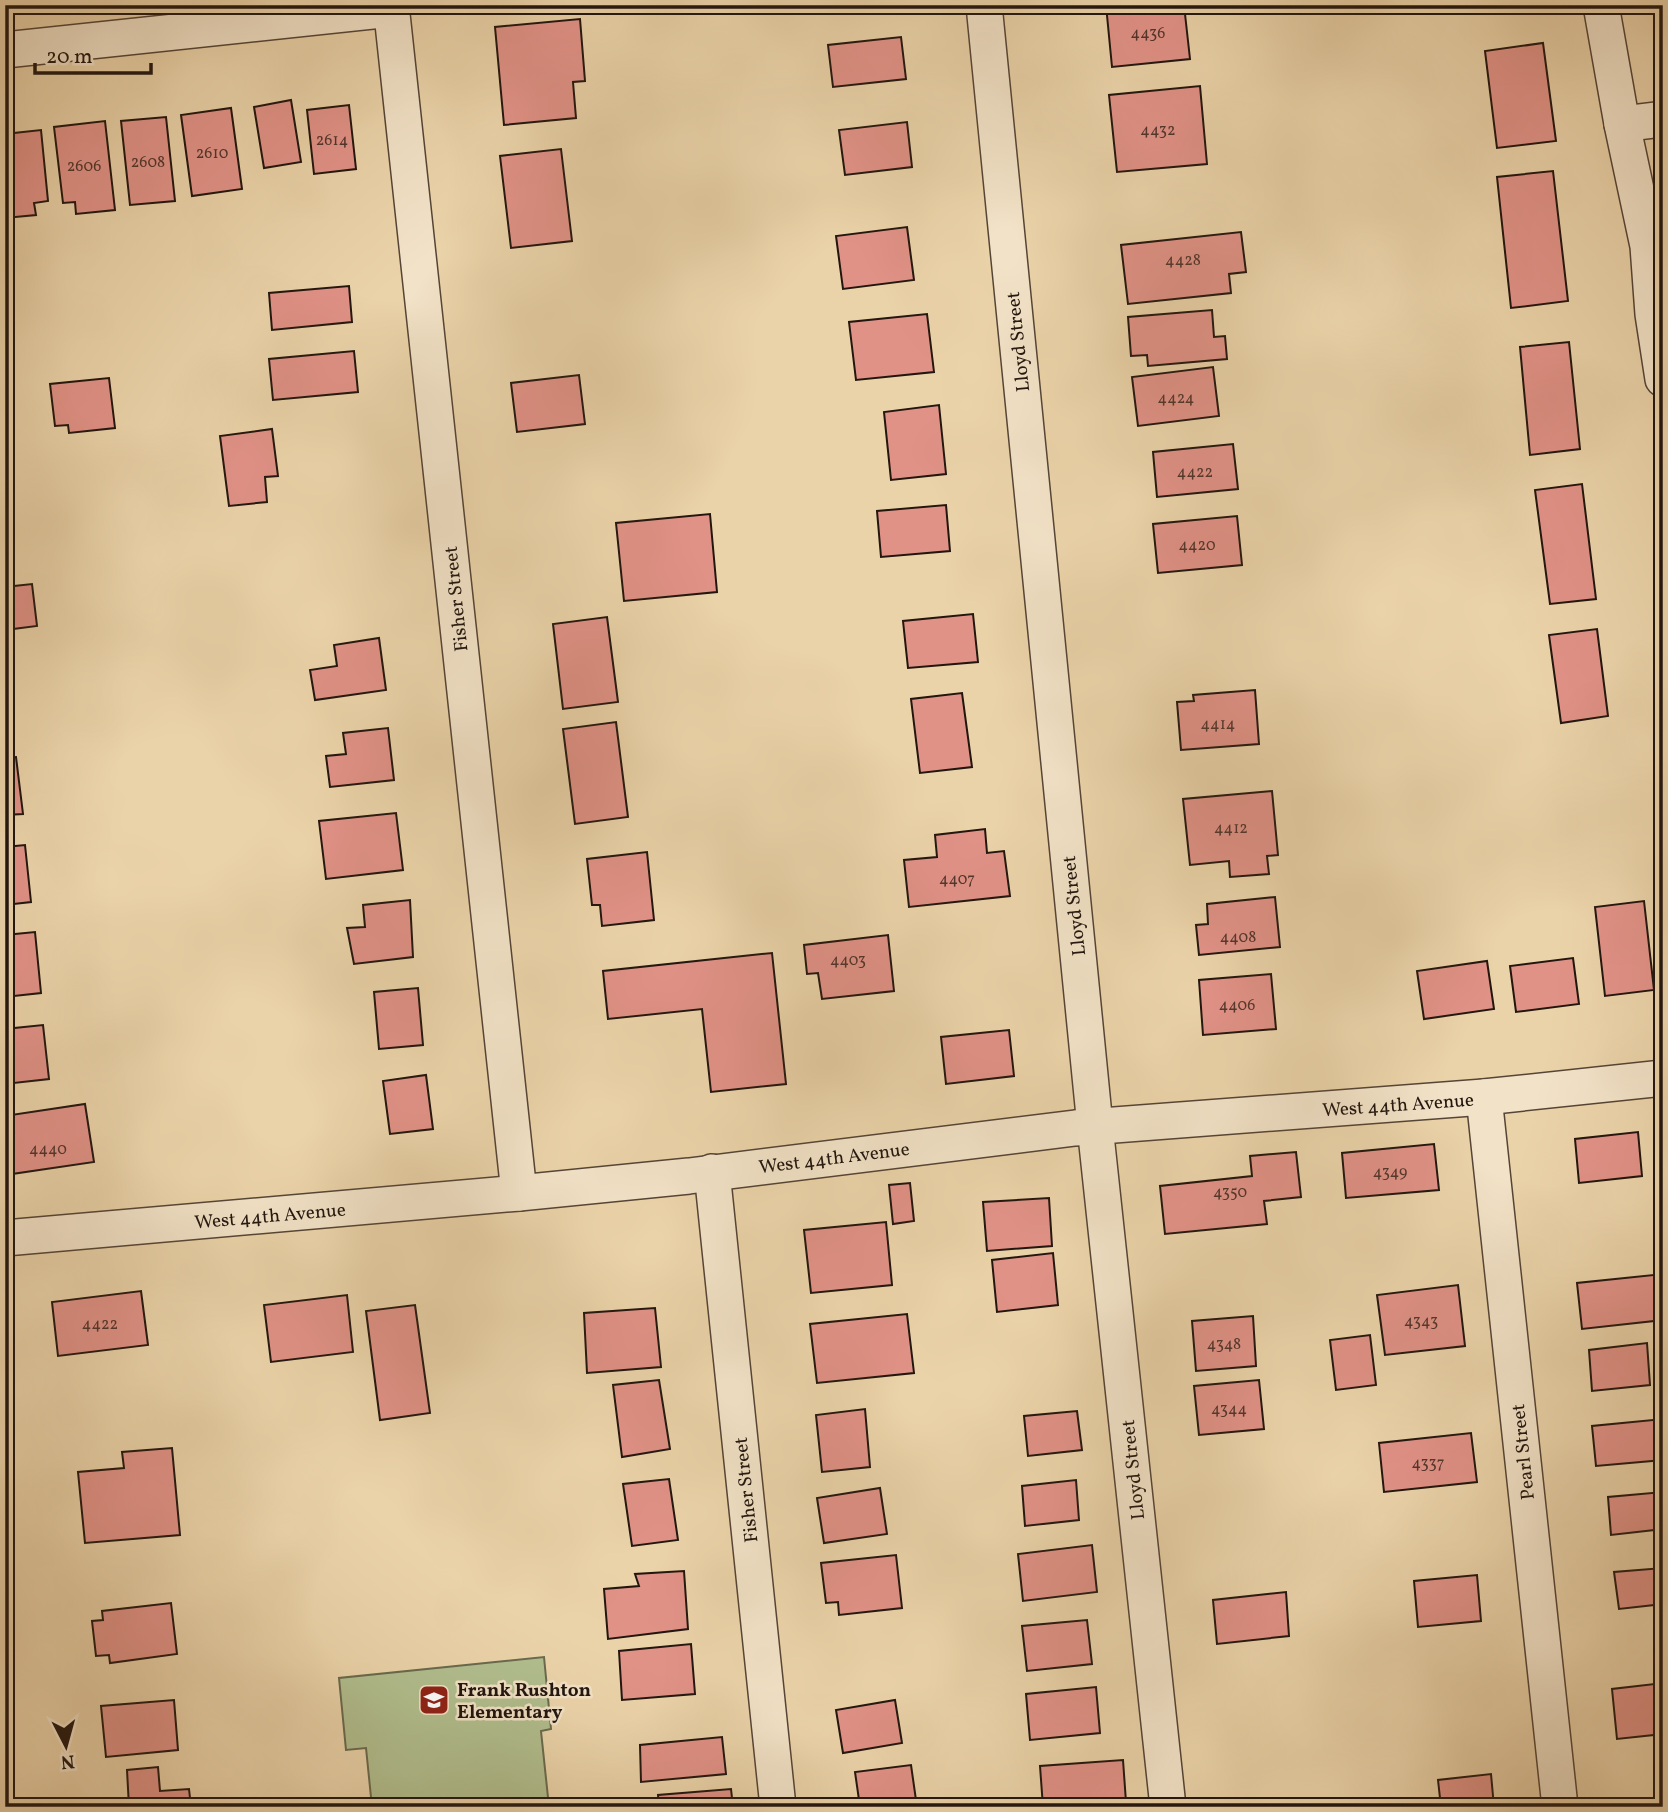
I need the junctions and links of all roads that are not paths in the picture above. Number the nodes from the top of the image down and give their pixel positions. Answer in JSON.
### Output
{"nodes":[{"id":1,"x":984,"y":5,"type":"edge"},
{"id":2,"x":1601,"y":5,"type":"edge"},
{"id":3,"x":391,"y":7,"type":"edge"},
{"id":4,"x":5,"y":50,"type":"edge"},
{"id":5,"x":1663,"y":119,"type":"edge"},
{"id":6,"x":1622,"y":124,"type":"junction"},
{"id":7,"x":1663,"y":379,"type":"edge"},
{"id":8,"x":1663,"y":1078,"type":"edge"},
{"id":9,"x":1484,"y":1097,"type":"junction"},
{"id":10,"x":1095,"y":1126,"type":"junction"},
{"id":11,"x":712,"y":1172,"type":"junction"},
{"id":12,"x":519,"y":1193,"type":"junction"},
{"id":13,"x":5,"y":1238,"type":"edge"},
{"id":14,"x":778,"y":1807,"type":"edge"},
{"id":15,"x":1168,"y":1807,"type":"edge"},
{"id":16,"x":1560,"y":1807,"type":"edge"}],
"edges":[{"from":1,"to":10,"type":"street","name":"Lloyd Street"},
{"from":2,"to":6,"type":"street"},
{"from":3,"to":4,"type":"street"},
{"from":3,"to":12,"type":"street","name":"Fisher Street"},
{"from":5,"to":6,"type":"street"},
{"from":6,"to":7,"type":"street"},
{"from":8,"to":9,"type":"street","name":"West 44th Avenue"},
{"from":9,"to":10,"type":"street","name":"West 44th Avenue"},
{"from":9,"to":16,"type":"street","name":"Pearl Street"},
{"from":10,"to":11,"type":"street","name":"West 44th Avenue"},
{"from":10,"to":15,"type":"street","name":"Lloyd Street"},
{"from":11,"to":12,"type":"street","name":"West 44th Avenue"},
{"from":11,"to":14,"type":"street","name":"Fisher Street"},
{"from":12,"to":13,"type":"street","name":"West 44th Avenue"}]}
